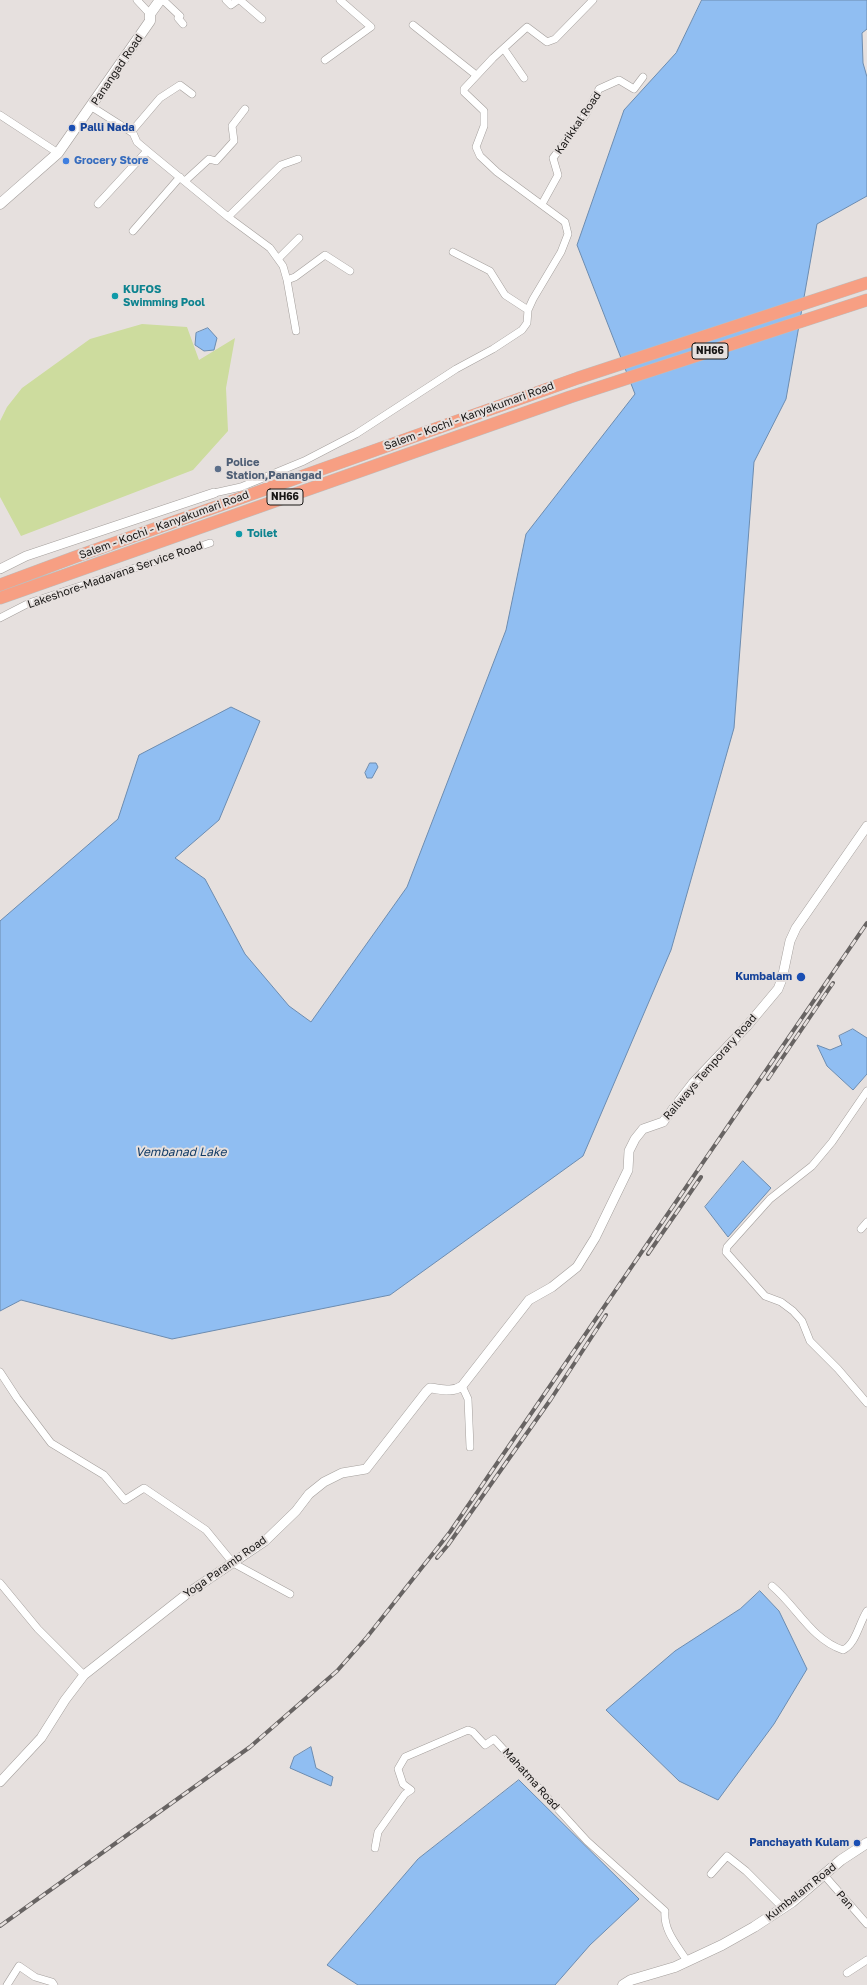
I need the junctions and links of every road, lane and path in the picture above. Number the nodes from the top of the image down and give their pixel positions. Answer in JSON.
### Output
{"nodes":[{"id":1,"x":137,"y":0,"type":"edge"},
{"id":2,"x":160,"y":0,"type":"edge"},
{"id":3,"x":163,"y":0,"type":"edge"},
{"id":4,"x":226,"y":0,"type":"edge"},
{"id":5,"x":239,"y":0,"type":"edge"},
{"id":6,"x":340,"y":0,"type":"edge"},
{"id":7,"x":593,"y":0,"type":"edge"},
{"id":8,"x":150,"y":14,"type":"junction"},
{"id":9,"x":262,"y":19,"type":"dead end"},
{"id":10,"x":183,"y":24,"type":"dead end"},
{"id":11,"x":413,"y":25,"type":"dead end"},
{"id":12,"x":504,"y":49,"type":"junction"},
{"id":13,"x":325,"y":60,"type":"dead end"},
{"id":14,"x":476,"y":75,"type":"junction"},
{"id":15,"x":643,"y":77,"type":"dead end"},
{"id":16,"x":524,"y":78,"type":"dead end"},
{"id":17,"x":192,"y":94,"type":"dead end"},
{"id":18,"x":92,"y":107,"type":"junction"},
{"id":19,"x":245,"y":109,"type":"dead end"},
{"id":20,"x":0,"y":115,"type":"edge"},
{"id":21,"x":131,"y":132,"type":"junction"},
{"id":22,"x":147,"y":151,"type":"junction"},
{"id":23,"x":58,"y":153,"type":"junction"},
{"id":24,"x":298,"y":159,"type":"dead end"},
{"id":25,"x":183,"y":179,"type":"junction"},
{"id":26,"x":0,"y":204,"type":"edge"},
{"id":27,"x":98,"y":204,"type":"dead end"},
{"id":28,"x":542,"y":204,"type":"junction"},
{"id":29,"x":228,"y":217,"type":"junction"},
{"id":30,"x":133,"y":231,"type":"dead end"},
{"id":31,"x":298,"y":238,"type":"dead end"},
{"id":32,"x":453,"y":252,"type":"dead end"},
{"id":33,"x":278,"y":259,"type":"junction"},
{"id":34,"x":350,"y":271,"type":"dead end"},
{"id":35,"x":287,"y":280,"type":"junction"},
{"id":36,"x":867,"y":283,"type":"edge"},
{"id":37,"x":867,"y":300,"type":"edge"},
{"id":38,"x":528,"y":310,"type":"junction"},
{"id":39,"x":296,"y":331,"type":"dead end"},
{"id":40,"x":214,"y":493,"type":"joint"},
{"id":41,"x":210,"y":543,"type":"dead end"},
{"id":42,"x":0,"y":569,"type":"edge"},
{"id":43,"x":0,"y":585,"type":"edge"},
{"id":44,"x":0,"y":598,"type":"edge"},
{"id":45,"x":0,"y":618,"type":"edge"},
{"id":46,"x":867,"y":826,"type":"edge"},
{"id":47,"x":867,"y":1091,"type":"edge"},
{"id":48,"x":867,"y":1222,"type":"edge"},
{"id":49,"x":861,"y":1229,"type":"dead end"},
{"id":50,"x":0,"y":1372,"type":"edge"},
{"id":51,"x":462,"y":1386,"type":"junction"},
{"id":52,"x":867,"y":1403,"type":"edge"},
{"id":53,"x":470,"y":1447,"type":"dead end"},
{"id":54,"x":233,"y":1563,"type":"junction"},
{"id":55,"x":0,"y":1583,"type":"edge"},
{"id":56,"x":772,"y":1586,"type":"dead end"},
{"id":57,"x":290,"y":1594,"type":"dead end"},
{"id":58,"x":867,"y":1611,"type":"edge"},
{"id":59,"x":84,"y":1675,"type":"junction"},
{"id":60,"x":0,"y":1782,"type":"edge"},
{"id":61,"x":867,"y":1843,"type":"edge"},
{"id":62,"x":375,"y":1848,"type":"dead end"},
{"id":63,"x":711,"y":1874,"type":"dead end"},
{"id":64,"x":824,"y":1875,"type":"junction"},
{"id":65,"x":783,"y":1908,"type":"junction"},
{"id":66,"x":867,"y":1924,"type":"edge"},
{"id":67,"x":867,"y":1960,"type":"edge"},
{"id":68,"x":686,"y":1961,"type":"junction"},
{"id":69,"x":847,"y":1973,"type":"dead end"},
{"id":70,"x":7,"y":1985,"type":"edge"},
{"id":71,"x":54,"y":1985,"type":"edge"},
{"id":72,"x":624,"y":1985,"type":"edge"}],
"edges":[{"from":1,"to":8,"type":"street"},
{"from":2,"to":8,"type":"main road","name":"Panangad Road"},
{"from":3,"to":10,"type":"street"},
{"from":4,"to":5,"type":"street"},
{"from":5,"to":9,"type":"street"},
{"from":6,"to":13,"type":"street"},
{"from":7,"to":12,"type":"street"},
{"from":8,"to":18,"type":"main road","name":"Panangad Road"},
{"from":11,"to":14,"type":"street"},
{"from":12,"to":14,"type":"street"},
{"from":12,"to":16,"type":"street"},
{"from":14,"to":28,"type":"street"},
{"from":15,"to":28,"type":"street","name":"Karikkal Road"},
{"from":17,"to":21,"type":"street"},
{"from":18,"to":21,"type":"street"},
{"from":18,"to":23,"type":"main road","name":"Panangad Road"},
{"from":19,"to":25,"type":"street"},
{"from":20,"to":23,"type":"street"},
{"from":21,"to":22,"type":"street"},
{"from":22,"to":25,"type":"street"},
{"from":22,"to":27,"type":"street"},
{"from":23,"to":26,"type":"main road","name":"Panangad Road"},
{"from":24,"to":29,"type":"street"},
{"from":25,"to":29,"type":"street"},
{"from":25,"to":30,"type":"street"},
{"from":28,"to":38,"type":"street"},
{"from":29,"to":33,"type":"street"},
{"from":31,"to":33,"type":"street"},
{"from":32,"to":38,"type":"street"},
{"from":33,"to":35,"type":"street"},
{"from":34,"to":35,"type":"street"},
{"from":35,"to":39,"type":"street"},
{"from":36,"to":43,"type":"highway","name":"Salem - Kochi - Kanyakumari Road","number":"NH66"},
{"from":37,"to":44,"type":"highway","name":"Salem - Kochi - Kanyakumari Road","number":"NH66"},
{"from":38,"to":40,"type":"street"},
{"from":40,"to":42,"type":"street"},
{"from":41,"to":45,"type":"street","name":"Lakeshore-Madavana Service Road"},
{"from":46,"to":51,"type":"street","name":"Railways Temporary Road"},
{"from":47,"to":52,"type":"street"},
{"from":48,"to":49,"type":"street"},
{"from":50,"to":54,"type":"street"},
{"from":51,"to":53,"type":"street"},
{"from":51,"to":54,"type":"street","name":"Yoga Paramb Road"},
{"from":54,"to":57,"type":"street"},
{"from":54,"to":59,"type":"street","name":"Yoga Paramb Road"},
{"from":55,"to":59,"type":"street"},
{"from":56,"to":58,"type":"street"},
{"from":59,"to":60,"type":"street","name":"Yoga Paramb Road"},
{"from":61,"to":64,"type":"main road","name":"Kumbalam Road"},
{"from":62,"to":68,"type":"street","name":"Mahatma Road"},
{"from":63,"to":65,"type":"street"},
{"from":64,"to":65,"type":"main road","name":"Kumbalam Road"},
{"from":64,"to":66,"type":"street","name":"Pan"},
{"from":65,"to":68,"type":"main road","name":"Kumbalam Road"},
{"from":67,"to":69,"type":"street"},
{"from":68,"to":72,"type":"main road","name":"Kumbalam Road"},
{"from":70,"to":71,"type":"street"}]}
